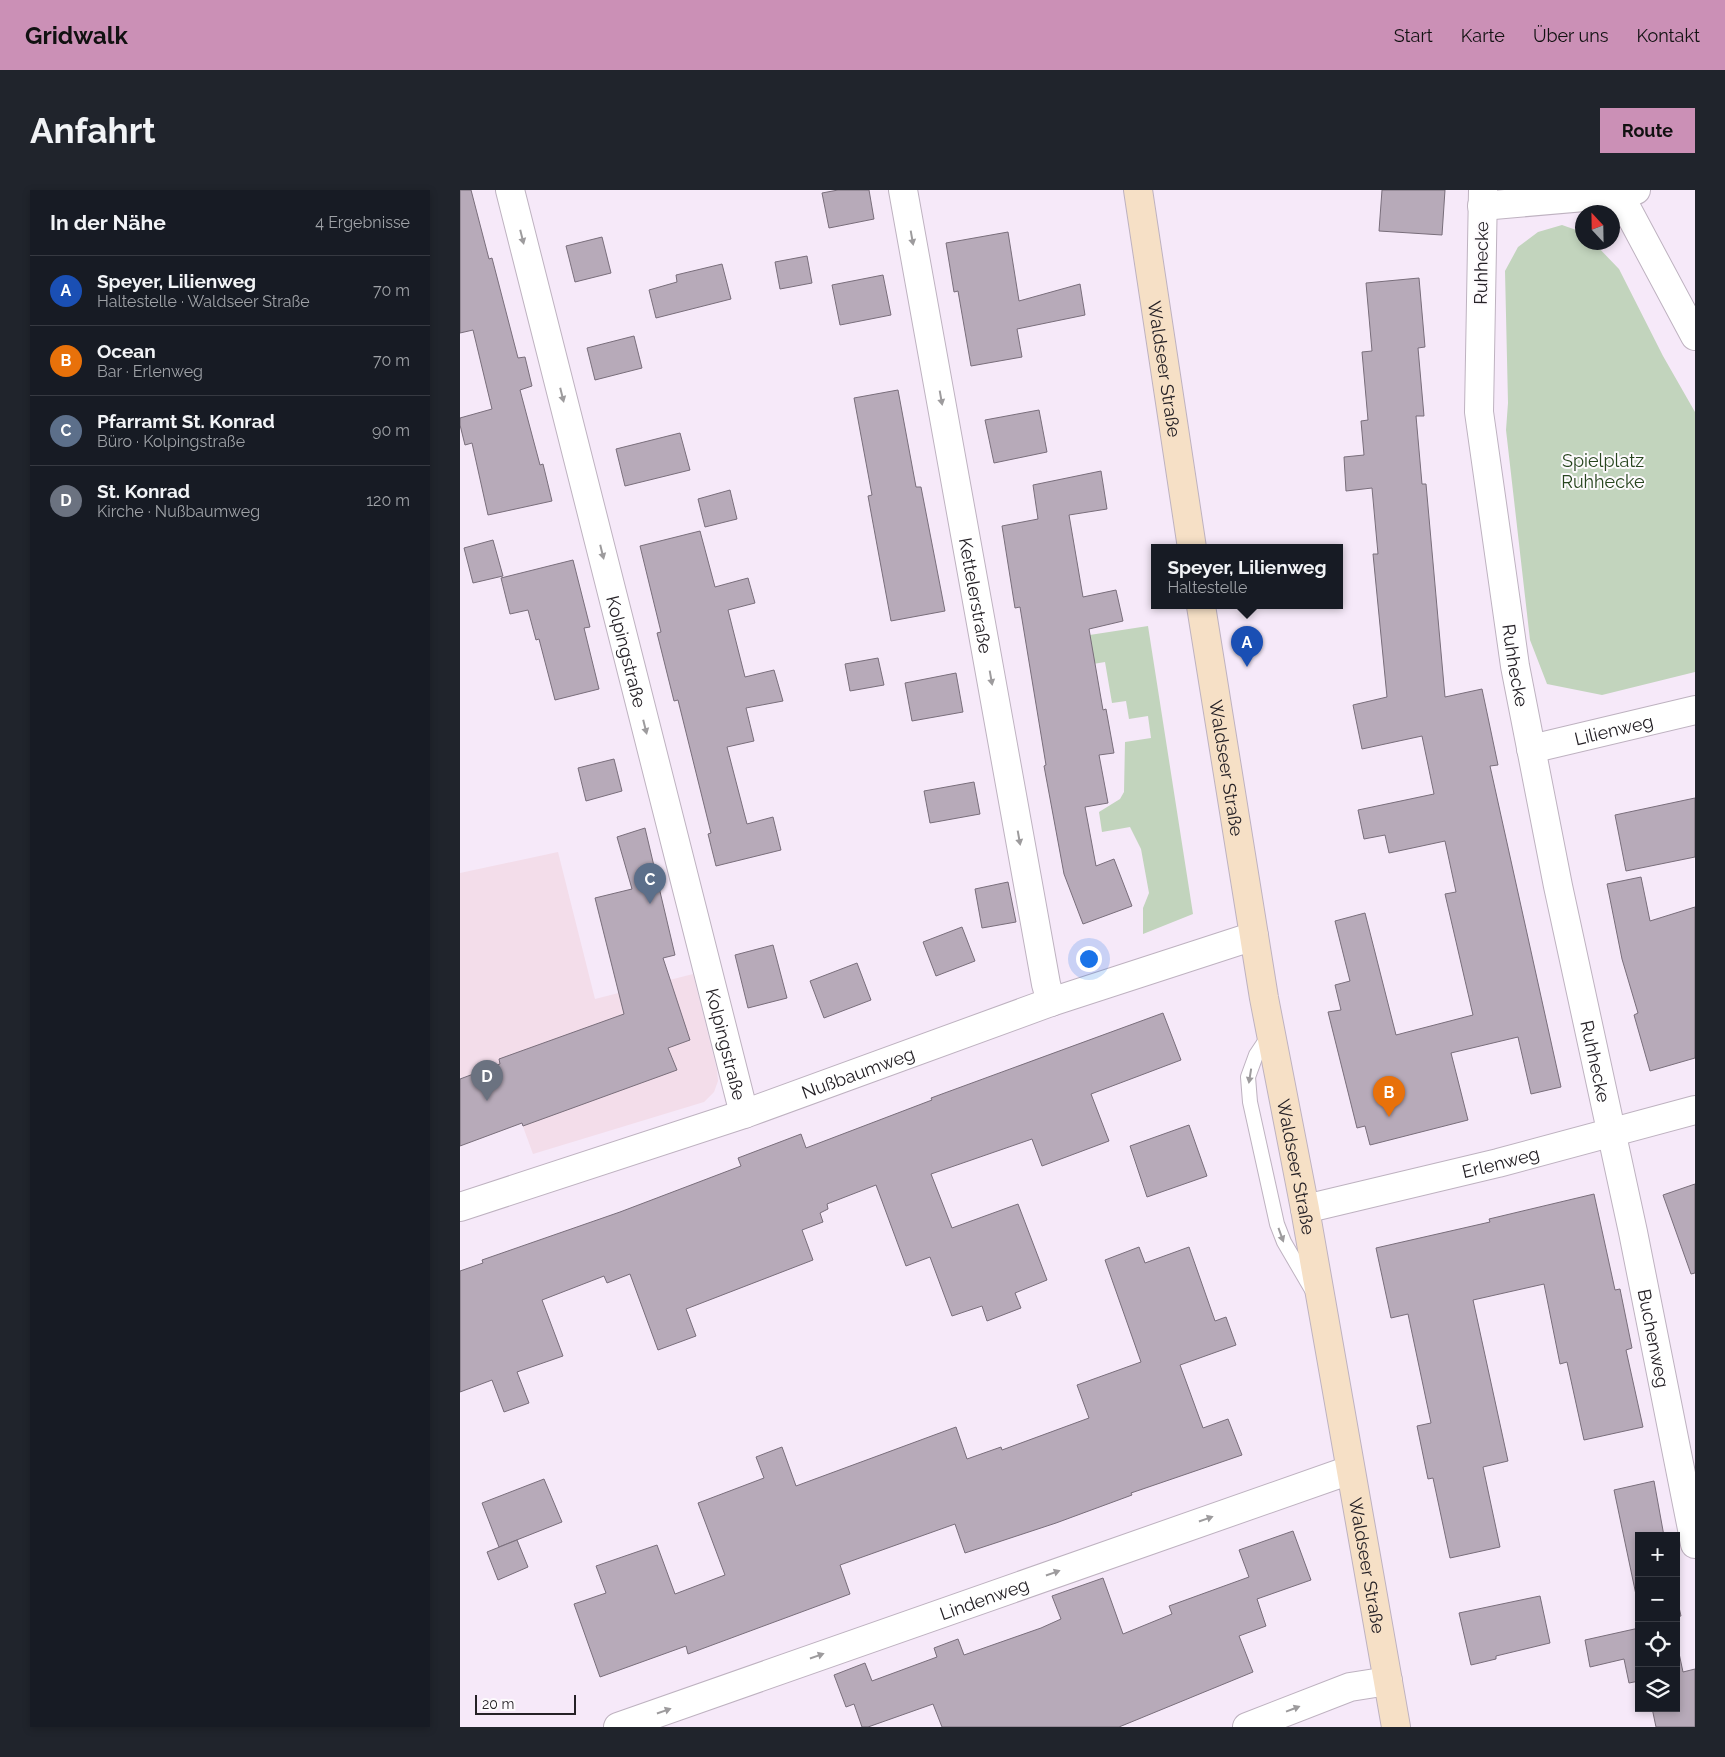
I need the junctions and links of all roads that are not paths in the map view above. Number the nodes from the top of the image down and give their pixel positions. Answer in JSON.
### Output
{"nodes":[{"id":1,"x":510,"y":190,"type":"edge"},
{"id":2,"x":903,"y":190,"type":"edge"},
{"id":3,"x":1138,"y":190,"type":"edge"},
{"id":4,"x":1628,"y":192,"type":"edge"},
{"id":5,"x":1482,"y":198,"type":"edge"},
{"id":6,"x":1695,"y":336,"type":"edge"},
{"id":7,"x":1191,"y":544,"type":"edge"},
{"id":8,"x":1201,"y":609,"type":"edge"},
{"id":9,"x":1695,"y":710,"type":"edge"},
{"id":10,"x":1531,"y":749,"type":"junction"},
{"id":11,"x":1254,"y":936,"type":"junction"},
{"id":12,"x":1051,"y":1002,"type":"junction"},
{"id":13,"x":1271,"y":1033,"type":"junction"},
{"id":14,"x":1695,"y":1110,"type":"edge"},
{"id":15,"x":744,"y":1114,"type":"junction"},
{"id":16,"x":1611,"y":1134,"type":"junction"},
{"id":17,"x":460,"y":1207,"type":"edge"},
{"id":18,"x":1305,"y":1209,"type":"junction"},
{"id":19,"x":1322,"y":1307,"type":"junction"},
{"id":20,"x":1350,"y":1470,"type":"junction"},
{"id":21,"x":1695,"y":1544,"type":"edge"},
{"id":22,"x":1388,"y":1682,"type":"junction"},
{"id":23,"x":618,"y":1727,"type":"edge"},
{"id":24,"x":1248,"y":1727,"type":"edge"},
{"id":25,"x":1396,"y":1727,"type":"edge"}],
"edges":[{"from":1,"to":15,"type":"street","name":"Kolpingstraße","one_way":true},
{"from":2,"to":12,"type":"street","name":"Kettelerstraße","one_way":true},
{"from":3,"to":7,"type":"main road","name":"Waldseer Straße"},
{"from":4,"to":5,"type":"street"},
{"from":4,"to":6,"type":"street"},
{"from":5,"to":10,"type":"street","name":"Ruhhecke"},
{"from":8,"to":11,"type":"main road","name":"Waldseer Straße"},
{"from":9,"to":10,"type":"street","name":"Lilienweg"},
{"from":10,"to":16,"type":"street","name":"Ruhhecke"},
{"from":11,"to":12,"type":"street","name":"Nußbaumweg"},
{"from":11,"to":13,"type":"main road","name":"Waldseer Straße"},
{"from":12,"to":15,"type":"street","name":"Nußbaumweg"},
{"from":13,"to":18,"type":"main road","name":"Waldseer Straße"},
{"from":13,"to":19,"type":"lane","one_way":true},
{"from":14,"to":16,"type":"street","name":"Erlenweg"},
{"from":15,"to":17,"type":"street","name":"Nußbaumweg"},
{"from":16,"to":18,"type":"street","name":"Erlenweg"},
{"from":16,"to":21,"type":"street","name":"Buchenweg"},
{"from":18,"to":19,"type":"main road","name":"Waldseer Straße"},
{"from":19,"to":20,"type":"main road","name":"Waldseer Straße"},
{"from":20,"to":22,"type":"main road","name":"Waldseer Straße"},
{"from":23,"to":20,"type":"street","name":"Lindenweg","one_way":true},
{"from":24,"to":22,"type":"street","one_way":true},
{"from":22,"to":25,"type":"main road","name":"Waldseer Straße"}]}
